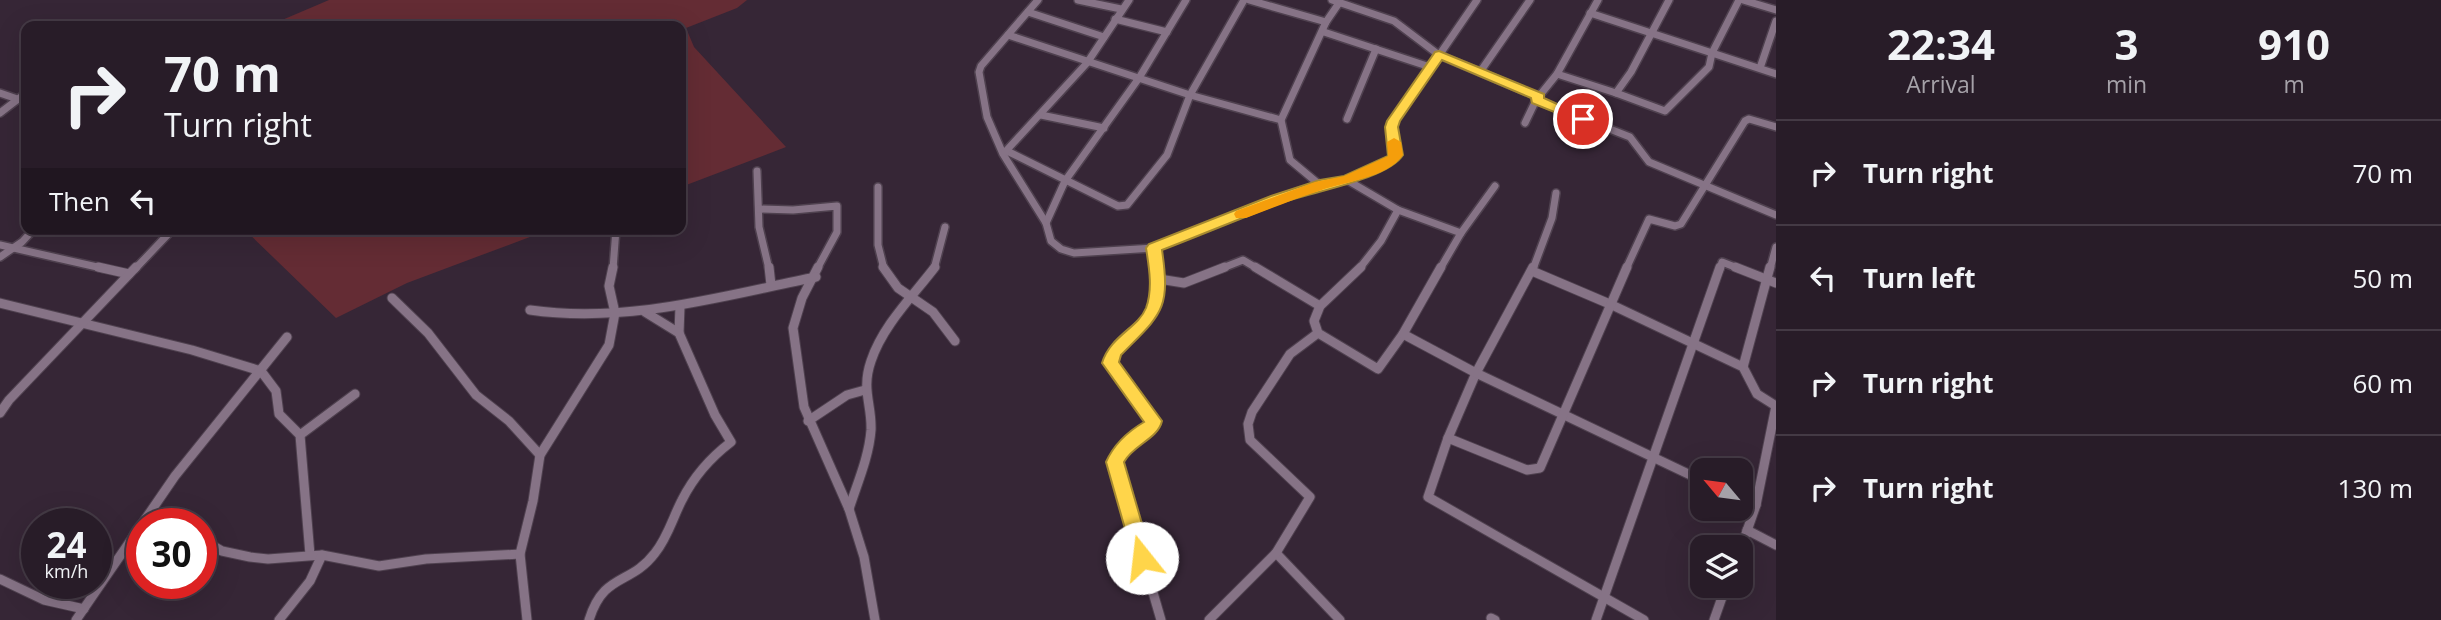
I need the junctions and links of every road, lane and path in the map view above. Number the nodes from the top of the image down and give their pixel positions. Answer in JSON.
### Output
{"nodes":[{"id":1,"x":1038,"y":0,"type":"edge"},
{"id":2,"x":1078,"y":0,"type":"edge"},
{"id":3,"x":1129,"y":0,"type":"edge"},
{"id":4,"x":1186,"y":0,"type":"edge"},
{"id":5,"x":1244,"y":0,"type":"edge"},
{"id":6,"x":1249,"y":0,"type":"edge"},
{"id":7,"x":1357,"y":0,"type":"edge"},
{"id":8,"x":1477,"y":0,"type":"edge"},
{"id":9,"x":1530,"y":0,"type":"edge"},
{"id":10,"x":1598,"y":0,"type":"edge"},
{"id":11,"x":1669,"y":0,"type":"edge"},
{"id":12,"x":1741,"y":0,"type":"edge"},
{"id":13,"x":1335,"y":1,"type":"edge"},
{"id":14,"x":1353,"y":7,"type":"junction"},
{"id":15,"x":1121,"y":9,"type":"junction"},
{"id":16,"x":1776,"y":10,"type":"edge"},
{"id":17,"x":1028,"y":12,"type":"junction"},
{"id":18,"x":1590,"y":13,"type":"junction"},
{"id":19,"x":1115,"y":19,"type":"junction"},
{"id":20,"x":1776,"y":21,"type":"edge"},
{"id":21,"x":1326,"y":23,"type":"junction"},
{"id":22,"x":1167,"y":32,"type":"junction"},
{"id":23,"x":1324,"y":32,"type":"junction"},
{"id":24,"x":1652,"y":34,"type":"junction"},
{"id":25,"x":1008,"y":35,"type":"junction"},
{"id":26,"x":1104,"y":37,"type":"junction"},
{"id":27,"x":1376,"y":49,"type":"junction"},
{"id":28,"x":1712,"y":53,"type":"junction"},
{"id":29,"x":1439,"y":55,"type":"junction"},
{"id":30,"x":1087,"y":63,"type":"junction"},
{"id":31,"x":1430,"y":67,"type":"junction"},
{"id":32,"x":1760,"y":68,"type":"junction"},
{"id":33,"x":1480,"y":72,"type":"junction"},
{"id":34,"x":1557,"y":74,"type":"junction"},
{"id":35,"x":1776,"y":74,"type":"edge"},
{"id":36,"x":1139,"y":78,"type":"junction"},
{"id":37,"x":0,"y":93,"type":"edge"},
{"id":38,"x":1616,"y":93,"type":"junction"},
{"id":39,"x":1190,"y":95,"type":"junction"},
{"id":40,"x":21,"y":97,"type":"edge"},
{"id":41,"x":1538,"y":98,"type":"junction"},
{"id":42,"x":17,"y":100,"type":"junction"},
{"id":43,"x":21,"y":101,"type":"edge"},
{"id":44,"x":0,"y":113,"type":"edge"},
{"id":45,"x":1041,"y":115,"type":"junction"},
{"id":46,"x":1346,"y":119,"type":"dead end"},
{"id":47,"x":1281,"y":120,"type":"junction"},
{"id":48,"x":1525,"y":123,"type":"dead end"},
{"id":49,"x":1776,"y":127,"type":"edge"},
{"id":50,"x":1104,"y":128,"type":"junction"},
{"id":51,"x":1005,"y":153,"type":"junction"},
{"id":52,"x":757,"y":171,"type":"dead end"},
{"id":53,"x":1347,"y":180,"type":"junction"},
{"id":54,"x":1065,"y":181,"type":"junction"},
{"id":55,"x":1320,"y":185,"type":"junction"},
{"id":56,"x":1705,"y":185,"type":"junction"},
{"id":57,"x":1495,"y":186,"type":"dead end"},
{"id":58,"x":878,"y":187,"type":"dead end"},
{"id":59,"x":1556,"y":193,"type":"dead end"},
{"id":60,"x":759,"y":209,"type":"junction"},
{"id":61,"x":1398,"y":210,"type":"junction"},
{"id":62,"x":1776,"y":215,"type":"edge"},
{"id":63,"x":1046,"y":223,"type":"junction"},
{"id":64,"x":944,"y":227,"type":"dead end"},
{"id":65,"x":1461,"y":233,"type":"junction"},
{"id":66,"x":27,"y":235,"type":"edge"},
{"id":67,"x":167,"y":235,"type":"edge"},
{"id":68,"x":616,"y":235,"type":"edge"},
{"id":69,"x":0,"y":245,"type":"edge"},
{"id":70,"x":1776,"y":247,"type":"edge"},
{"id":71,"x":12,"y":248,"type":"junction"},
{"id":72,"x":1154,"y":248,"type":"junction"},
{"id":73,"x":0,"y":257,"type":"edge"},
{"id":74,"x":1532,"y":271,"type":"junction"},
{"id":75,"x":129,"y":274,"type":"junction"},
{"id":76,"x":816,"y":277,"type":"junction"},
{"id":77,"x":1766,"y":278,"type":"junction"},
{"id":78,"x":1158,"y":279,"type":"junction"},
{"id":79,"x":1776,"y":283,"type":"edge"},
{"id":80,"x":771,"y":285,"type":"junction"},
{"id":81,"x":912,"y":297,"type":"junction"},
{"id":82,"x":392,"y":298,"type":"dead end"},
{"id":83,"x":0,"y":303,"type":"edge"},
{"id":84,"x":1612,"y":305,"type":"junction"},
{"id":85,"x":680,"y":306,"type":"junction"},
{"id":86,"x":1320,"y":306,"type":"junction"},
{"id":87,"x":530,"y":310,"type":"dead end"},
{"id":88,"x":645,"y":312,"type":"junction"},
{"id":89,"x":615,"y":313,"type":"junction"},
{"id":90,"x":85,"y":324,"type":"junction"},
{"id":91,"x":1318,"y":332,"type":"junction"},
{"id":92,"x":679,"y":333,"type":"junction"},
{"id":93,"x":1403,"y":334,"type":"junction"},
{"id":94,"x":287,"y":337,"type":"dead end"},
{"id":95,"x":955,"y":341,"type":"dead end"},
{"id":96,"x":1693,"y":344,"type":"junction"},
{"id":97,"x":1743,"y":368,"type":"junction"},
{"id":98,"x":261,"y":371,"type":"junction"},
{"id":99,"x":1476,"y":373,"type":"junction"},
{"id":100,"x":865,"y":390,"type":"junction"},
{"id":101,"x":355,"y":394,"type":"dead end"},
{"id":102,"x":5,"y":399,"type":"edge"},
{"id":103,"x":1776,"y":406,"type":"edge"},
{"id":104,"x":0,"y":414,"type":"edge"},
{"id":105,"x":1563,"y":414,"type":"junction"},
{"id":106,"x":808,"y":421,"type":"junction"},
{"id":107,"x":300,"y":435,"type":"junction"},
{"id":108,"x":1448,"y":438,"type":"junction"},
{"id":109,"x":540,"y":455,"type":"junction"},
{"id":110,"x":1655,"y":459,"type":"junction"},
{"id":111,"x":1690,"y":475,"type":"edge"},
{"id":112,"x":1756,"y":505,"type":"joint"},
{"id":113,"x":152,"y":508,"type":"edge"},
{"id":114,"x":849,"y":509,"type":"junction"},
{"id":115,"x":1747,"y":530,"type":"junction"},
{"id":116,"x":1745,"y":535,"type":"edge"},
{"id":117,"x":1776,"y":545,"type":"edge"},
{"id":118,"x":126,"y":546,"type":"edge"},
{"id":119,"x":217,"y":548,"type":"edge"},
{"id":120,"x":1276,"y":553,"type":"junction"},
{"id":121,"x":520,"y":554,"type":"junction"},
{"id":122,"x":310,"y":555,"type":"junction"},
{"id":123,"x":322,"y":555,"type":"junction"},
{"id":124,"x":0,"y":579,"type":"edge"},
{"id":125,"x":1604,"y":597,"type":"junction"},
{"id":126,"x":1722,"y":598,"type":"edge"},
{"id":127,"x":84,"y":609,"type":"junction"},
{"id":128,"x":76,"y":620,"type":"edge"},
{"id":129,"x":279,"y":620,"type":"edge"},
{"id":130,"x":527,"y":620,"type":"edge"},
{"id":131,"x":589,"y":620,"type":"edge"},
{"id":132,"x":875,"y":620,"type":"edge"},
{"id":133,"x":1161,"y":620,"type":"edge"},
{"id":134,"x":1209,"y":620,"type":"edge"},
{"id":135,"x":1340,"y":620,"type":"edge"},
{"id":136,"x":1596,"y":620,"type":"edge"},
{"id":137,"x":1644,"y":620,"type":"edge"},
{"id":138,"x":1714,"y":620,"type":"edge"}],
"edges":[{"from":1,"to":17,"type":"street"},
{"from":2,"to":15,"type":"street"},
{"from":3,"to":15,"type":"street"},
{"from":4,"to":22,"type":"street"},
{"from":5,"to":39,"type":"street"},
{"from":6,"to":21,"type":"street"},
{"from":7,"to":14,"type":"street"},
{"from":8,"to":29,"type":"street"},
{"from":9,"to":33,"type":"street"},
{"from":10,"to":18,"type":"street"},
{"from":11,"to":24,"type":"street"},
{"from":12,"to":16,"type":"street"},
{"from":12,"to":28,"type":"street"},
{"from":13,"to":14,"type":"street"},
{"from":13,"to":21,"type":"street"},
{"from":14,"to":29,"type":"street"},
{"from":15,"to":19,"type":"street"},
{"from":17,"to":25,"type":"street"},
{"from":17,"to":26,"type":"street"},
{"from":18,"to":24,"type":"street"},
{"from":18,"to":34,"type":"street"},
{"from":19,"to":22,"type":"street"},
{"from":19,"to":26,"type":"street"},
{"from":20,"to":32,"type":"street"},
{"from":21,"to":23,"type":"street"},
{"from":22,"to":36,"type":"street"},
{"from":23,"to":27,"type":"street"},
{"from":23,"to":47,"type":"street"},
{"from":24,"to":28,"type":"street"},
{"from":24,"to":38,"type":"street"},
{"from":25,"to":30,"type":"street"},
{"from":25,"to":51,"type":"street"},
{"from":26,"to":30,"type":"street"},
{"from":27,"to":31,"type":"street"},
{"from":27,"to":46,"type":"street"},
{"from":28,"to":32,"type":"street"},
{"from":28,"to":38,"type":"street"},
{"from":29,"to":31,"type":"street"},
{"from":29,"to":33,"type":"street"},
{"from":30,"to":36,"type":"street"},
{"from":30,"to":45,"type":"street"},
{"from":31,"to":53,"type":"street"},
{"from":32,"to":35,"type":"street"},
{"from":33,"to":41,"type":"street"},
{"from":34,"to":38,"type":"street"},
{"from":34,"to":41,"type":"street"},
{"from":36,"to":39,"type":"street"},
{"from":36,"to":50,"type":"street"},
{"from":37,"to":42,"type":"street"},
{"from":39,"to":47,"type":"street"},
{"from":39,"to":54,"type":"street"},
{"from":40,"to":42,"type":"street"},
{"from":41,"to":48,"type":"street"},
{"from":41,"to":56,"type":"street"},
{"from":42,"to":43,"type":"street"},
{"from":42,"to":44,"type":"street"},
{"from":45,"to":50,"type":"street"},
{"from":45,"to":51,"type":"street"},
{"from":47,"to":55,"type":"street"},
{"from":49,"to":56,"type":"street"},
{"from":50,"to":54,"type":"street"},
{"from":51,"to":54,"type":"street"},
{"from":51,"to":63,"type":"street"},
{"from":52,"to":60,"type":"street"},
{"from":53,"to":55,"type":"street"},
{"from":53,"to":61,"type":"street"},
{"from":54,"to":63,"type":"street"},
{"from":55,"to":72,"type":"street"},
{"from":56,"to":62,"type":"street"},
{"from":56,"to":84,"type":"street"},
{"from":57,"to":65,"type":"street"},
{"from":58,"to":81,"type":"street"},
{"from":59,"to":74,"type":"street"},
{"from":60,"to":76,"type":"street"},
{"from":60,"to":80,"type":"street"},
{"from":61,"to":65,"type":"street"},
{"from":61,"to":86,"type":"street"},
{"from":63,"to":72,"type":"street"},
{"from":64,"to":81,"type":"street"},
{"from":65,"to":93,"type":"street"},
{"from":66,"to":71,"type":"street"},
{"from":67,"to":75,"type":"street"},
{"from":68,"to":89,"type":"street"},
{"from":69,"to":71,"type":"street"},
{"from":70,"to":77,"type":"street"},
{"from":71,"to":73,"type":"street"},
{"from":71,"to":75,"type":"street"},
{"from":72,"to":78,"type":"street"},
{"from":74,"to":84,"type":"street"},
{"from":74,"to":99,"type":"street"},
{"from":75,"to":90,"type":"street"},
{"from":76,"to":80,"type":"street"},
{"from":76,"to":106,"type":"street"},
{"from":77,"to":79,"type":"street"},
{"from":77,"to":96,"type":"street"},
{"from":77,"to":97,"type":"street"},
{"from":78,"to":86,"type":"street"},
{"from":78,"to":133,"type":"street"},
{"from":80,"to":85,"type":"street"},
{"from":81,"to":95,"type":"street"},
{"from":81,"to":100,"type":"street"},
{"from":82,"to":109,"type":"street"},
{"from":83,"to":90,"type":"street"},
{"from":84,"to":96,"type":"street"},
{"from":84,"to":105,"type":"street"},
{"from":85,"to":88,"type":"street"},
{"from":85,"to":92,"type":"street"},
{"from":86,"to":91,"type":"street"},
{"from":87,"to":89,"type":"street"},
{"from":88,"to":89,"type":"street"},
{"from":88,"to":92,"type":"street"},
{"from":89,"to":109,"type":"street"},
{"from":90,"to":98,"type":"street"},
{"from":90,"to":102,"type":"street"},
{"from":91,"to":93,"type":"street"},
{"from":91,"to":120,"type":"street"},
{"from":92,"to":131,"type":"street"},
{"from":93,"to":99,"type":"street"},
{"from":94,"to":98,"type":"street"},
{"from":96,"to":97,"type":"street"},
{"from":96,"to":110,"type":"street"},
{"from":97,"to":103,"type":"street"},
{"from":98,"to":107,"type":"street"},
{"from":98,"to":113,"type":"street"},
{"from":99,"to":105,"type":"street"},
{"from":99,"to":108,"type":"street"},
{"from":100,"to":106,"type":"street"},
{"from":100,"to":114,"type":"street"},
{"from":101,"to":107,"type":"street"},
{"from":102,"to":104,"type":"street"},
{"from":103,"to":112,"type":"street"},
{"from":105,"to":108,"type":"street"},
{"from":105,"to":110,"type":"street"},
{"from":106,"to":114,"type":"street"},
{"from":107,"to":122,"type":"street"},
{"from":108,"to":125,"type":"street"},
{"from":109,"to":121,"type":"street"},
{"from":110,"to":111,"type":"street"},
{"from":110,"to":125,"type":"street"},
{"from":112,"to":115,"type":"street"},
{"from":114,"to":132,"type":"street"},
{"from":115,"to":116,"type":"street"},
{"from":115,"to":117,"type":"street"},
{"from":118,"to":127,"type":"street"},
{"from":119,"to":122,"type":"street"},
{"from":120,"to":134,"type":"street"},
{"from":120,"to":135,"type":"street"},
{"from":121,"to":123,"type":"street"},
{"from":121,"to":130,"type":"street"},
{"from":122,"to":123,"type":"street"},
{"from":123,"to":129,"type":"street"},
{"from":124,"to":127,"type":"street"},
{"from":125,"to":136,"type":"street"},
{"from":125,"to":137,"type":"street"},
{"from":126,"to":138,"type":"street"},
{"from":127,"to":128,"type":"street"}]}
